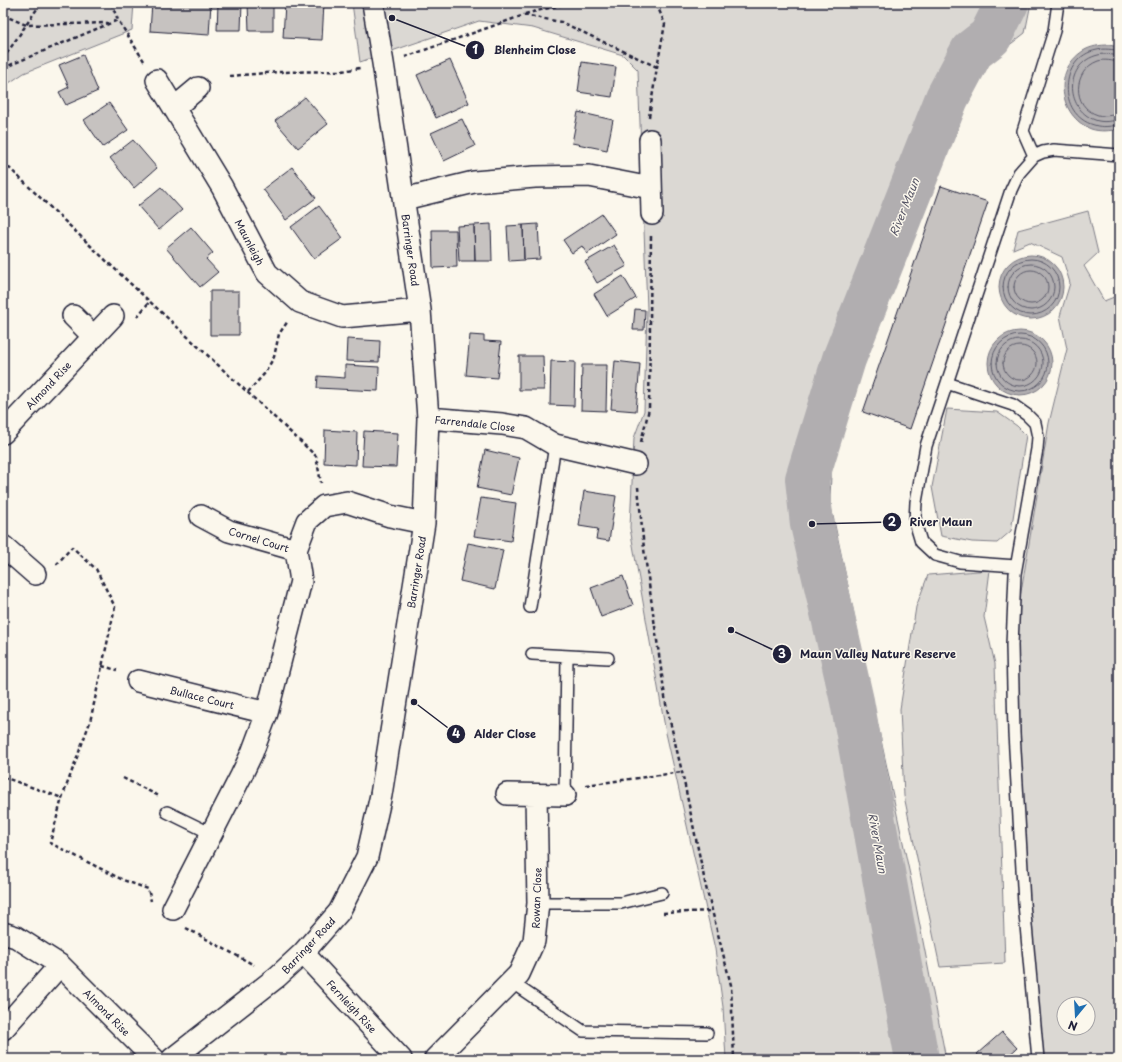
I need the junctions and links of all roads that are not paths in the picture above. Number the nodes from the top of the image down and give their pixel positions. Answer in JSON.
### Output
{"nodes":[{"id":1,"x":374,"y":3,"type":"edge"},
{"id":2,"x":1058,"y":3,"type":"edge"},
{"id":3,"x":156,"y":80,"type":"road end"},
{"id":4,"x":198,"y":88,"type":"dead end"},
{"id":5,"x":174,"y":108,"type":"junction"},
{"id":6,"x":650,"y":140,"type":"road end"},
{"id":7,"x":1119,"y":155,"type":"edge"},
{"id":8,"x":1034,"y":156,"type":"junction"},
{"id":9,"x":651,"y":188,"type":"junction"},
{"id":10,"x":404,"y":199,"type":"junction"},
{"id":11,"x":652,"y":214,"type":"road end"},
{"id":12,"x":420,"y":310,"type":"junction"},
{"id":13,"x":73,"y":316,"type":"dead end"},
{"id":14,"x":113,"y":316,"type":"dead end"},
{"id":15,"x":94,"y":337,"type":"junction"},
{"id":16,"x":947,"y":383,"type":"junction"},
{"id":17,"x":428,"y":418,"type":"junction"},
{"id":18,"x":3,"y":433,"type":"edge"},
{"id":19,"x":555,"y":445,"type":"junction"},
{"id":20,"x":636,"y":464,"type":"road end"},
{"id":21,"x":200,"y":516,"type":"dead end"},
{"id":22,"x":424,"y":523,"type":"junction"},
{"id":23,"x":3,"y":546,"type":"edge"},
{"id":24,"x":296,"y":550,"type":"junction"},
{"id":25,"x":1016,"y":566,"type":"junction"},
{"id":26,"x":29,"y":569,"type":"road end"},
{"id":27,"x":530,"y":607,"type":"dead end"},
{"id":28,"x":532,"y":654,"type":"dead end"},
{"id":29,"x":568,"y":656,"type":"junction"},
{"id":30,"x":608,"y":658,"type":"dead end"},
{"id":31,"x":138,"y":681,"type":"dead end"},
{"id":32,"x":266,"y":713,"type":"junction"},
{"id":33,"x":507,"y":794,"type":"dead end"},
{"id":34,"x":536,"y":795,"type":"junction"},
{"id":35,"x":565,"y":795,"type":"joint"},
{"id":36,"x":167,"y":812,"type":"road end"},
{"id":37,"x":212,"y":834,"type":"junction"},
{"id":38,"x":662,"y":894,"type":"dead end"},
{"id":39,"x":538,"y":903,"type":"junction"},
{"id":40,"x":177,"y":918,"type":"road end"},
{"id":41,"x":3,"y":933,"type":"edge"},
{"id":42,"x":303,"y":953,"type":"junction"},
{"id":43,"x":60,"y":965,"type":"junction"},
{"id":44,"x":511,"y":982,"type":"junction"},
{"id":45,"x":3,"y":1029,"type":"edge"},
{"id":46,"x":707,"y":1033,"type":"dead end"},
{"id":47,"x":154,"y":1059,"type":"edge"},
{"id":48,"x":172,"y":1059,"type":"edge"},
{"id":49,"x":401,"y":1059,"type":"edge"},
{"id":50,"x":435,"y":1059,"type":"edge"},
{"id":51,"x":1038,"y":1059,"type":"edge"}],
"edges":[{"from":1,"to":10,"type":"street","name":"Barringer Road"},
{"from":2,"to":8,"type":"lane"},
{"from":3,"to":5,"type":"street","name":"Maunleigh"},
{"from":4,"to":5,"type":"street"},
{"from":5,"to":12,"type":"street","name":"Maunleigh"},
{"from":6,"to":9,"type":"street"},
{"from":7,"to":8,"type":"lane"},
{"from":8,"to":16,"type":"lane"},
{"from":9,"to":10,"type":"street"},
{"from":9,"to":11,"type":"street"},
{"from":10,"to":12,"type":"street","name":"Barringer Road"},
{"from":12,"to":17,"type":"street","name":"Barringer Road"},
{"from":13,"to":15,"type":"street"},
{"from":14,"to":15,"type":"street","name":"Almond Rise"},
{"from":15,"to":18,"type":"street","name":"Almond Rise"},
{"from":16,"to":25,"type":"lane"},
{"from":16,"to":25,"type":"lane"},
{"from":17,"to":19,"type":"street","name":"Farrendale Close"},
{"from":17,"to":22,"type":"street","name":"Barringer Road"},
{"from":19,"to":20,"type":"street","name":"Farrendale Close"},
{"from":19,"to":27,"type":"lane"},
{"from":21,"to":24,"type":"street","name":"Cornel Court"},
{"from":22,"to":24,"type":"street"},
{"from":22,"to":42,"type":"street","name":"Barringer Road"},
{"from":23,"to":26,"type":"street"},
{"from":24,"to":32,"type":"street"},
{"from":25,"to":51,"type":"lane"},
{"from":28,"to":29,"type":"lane"},
{"from":29,"to":30,"type":"lane"},
{"from":29,"to":35,"type":"lane"},
{"from":31,"to":32,"type":"street","name":"Bullace Court"},
{"from":32,"to":37,"type":"street"},
{"from":33,"to":34,"type":"street"},
{"from":34,"to":35,"type":"street"},
{"from":34,"to":39,"type":"street","name":"Rowan Close"},
{"from":36,"to":37,"type":"lane"},
{"from":37,"to":40,"type":"street"},
{"from":38,"to":39,"type":"lane"},
{"from":39,"to":44,"type":"street","name":"Rowan Close"},
{"from":41,"to":43,"type":"street","name":"Almond Rise"},
{"from":42,"to":48,"type":"street","name":"Barringer Road"},
{"from":42,"to":49,"type":"street","name":"Fernleigh Rise"},
{"from":43,"to":45,"type":"street"},
{"from":43,"to":47,"type":"street","name":"Almond Rise"},
{"from":44,"to":46,"type":"lane"},
{"from":44,"to":50,"type":"street","name":"Rowan Close"}]}
